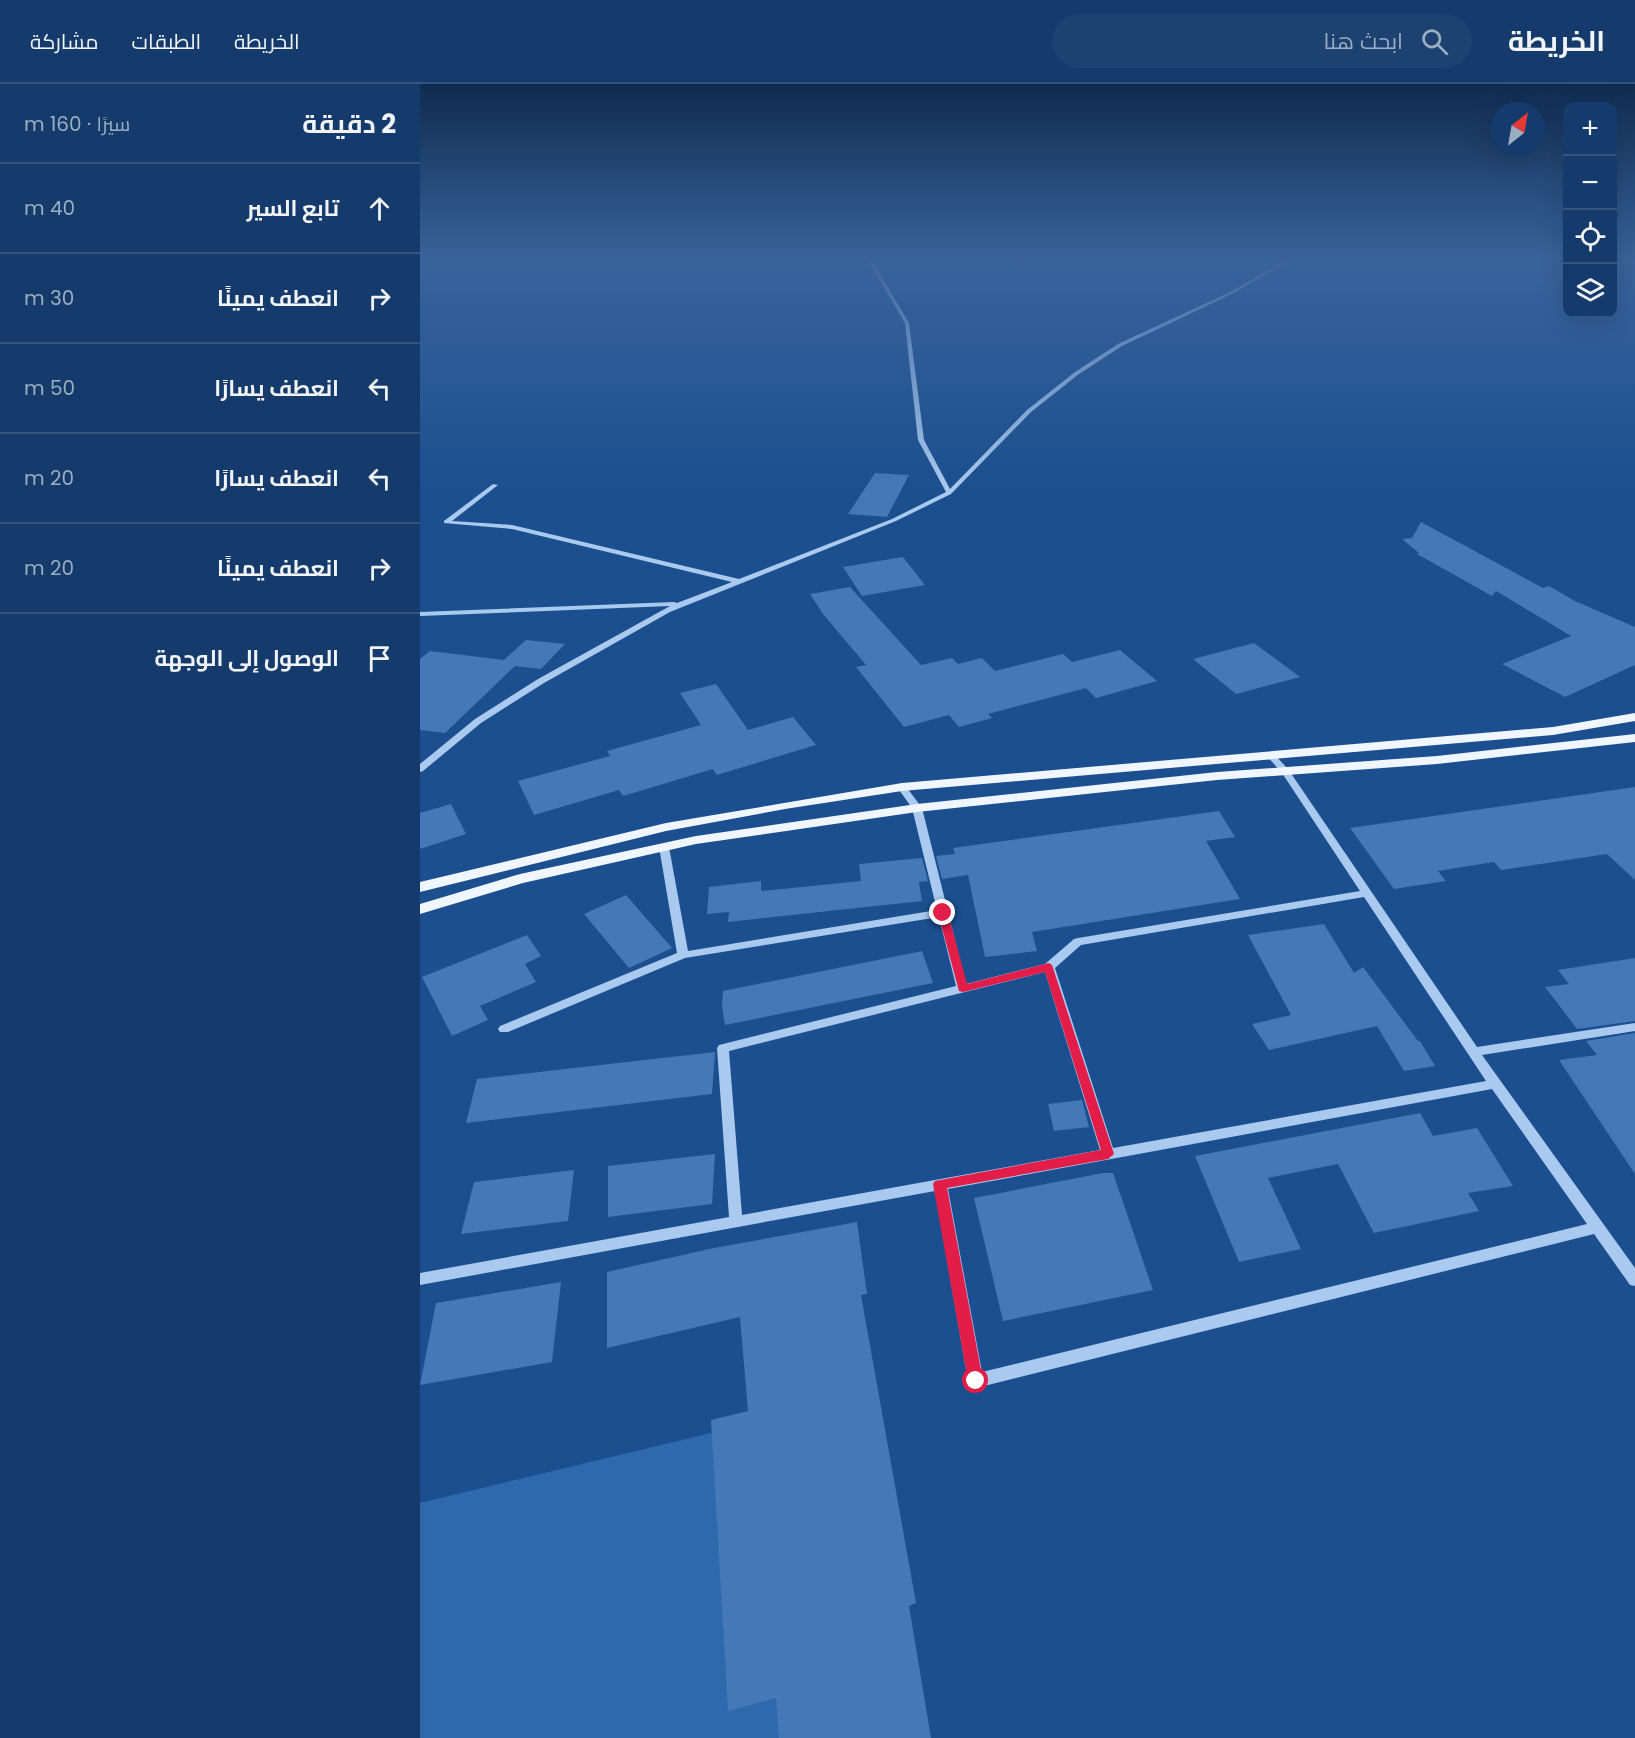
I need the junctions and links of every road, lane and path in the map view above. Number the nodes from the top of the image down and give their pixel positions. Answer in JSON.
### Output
{"nodes":[{"id":1,"x":909,"y":336,"type":"edge"},
{"id":2,"x":1139,"y":336,"type":"edge"},
{"id":3,"x":495,"y":485,"type":"dead end"},
{"id":4,"x":949,"y":494,"type":"junction"},
{"id":5,"x":739,"y":581,"type":"junction"},
{"id":6,"x":683,"y":603,"type":"junction"},
{"id":7,"x":420,"y":614,"type":"edge"},
{"id":8,"x":1635,"y":717,"type":"edge"},
{"id":9,"x":1635,"y":738,"type":"edge"},
{"id":10,"x":1270,"y":755,"type":"junction"},
{"id":11,"x":420,"y":769,"type":"edge"},
{"id":12,"x":1285,"y":771,"type":"junction"},
{"id":13,"x":902,"y":787,"type":"junction"},
{"id":14,"x":916,"y":808,"type":"junction"},
{"id":15,"x":664,"y":848,"type":"junction"},
{"id":16,"x":420,"y":887,"type":"edge"},
{"id":17,"x":1367,"y":893,"type":"junction"},
{"id":18,"x":420,"y":909,"type":"edge"},
{"id":19,"x":943,"y":913,"type":"junction"},
{"id":20,"x":683,"y":955,"type":"junction"},
{"id":21,"x":1049,"y":967,"type":"junction"},
{"id":22,"x":963,"y":988,"type":"junction"},
{"id":23,"x":1635,"y":1027,"type":"edge"},
{"id":24,"x":504,"y":1029,"type":"dead end"},
{"id":25,"x":1474,"y":1052,"type":"junction"},
{"id":26,"x":1495,"y":1084,"type":"junction"},
{"id":27,"x":1108,"y":1154,"type":"junction"},
{"id":28,"x":940,"y":1184,"type":"junction"},
{"id":29,"x":736,"y":1221,"type":"junction"},
{"id":30,"x":1597,"y":1227,"type":"junction"},
{"id":31,"x":420,"y":1279,"type":"edge"},
{"id":32,"x":1635,"y":1280,"type":"edge"}],
"edges":[{"from":1,"to":4,"type":"street"},
{"from":2,"to":4,"type":"street"},
{"from":3,"to":5,"type":"street"},
{"from":4,"to":5,"type":"street"},
{"from":5,"to":6,"type":"street"},
{"from":6,"to":7,"type":"street"},
{"from":6,"to":11,"type":"street"},
{"from":8,"to":10,"type":"main road"},
{"from":9,"to":12,"type":"main road"},
{"from":10,"to":12,"type":"street"},
{"from":10,"to":13,"type":"main road"},
{"from":12,"to":14,"type":"main road"},
{"from":12,"to":17,"type":"street"},
{"from":13,"to":14,"type":"street"},
{"from":13,"to":16,"type":"main road"},
{"from":14,"to":15,"type":"main road"},
{"from":14,"to":19,"type":"street"},
{"from":15,"to":18,"type":"main road"},
{"from":15,"to":20,"type":"street"},
{"from":17,"to":21,"type":"street"},
{"from":17,"to":25,"type":"street"},
{"from":19,"to":20,"type":"street"},
{"from":19,"to":22,"type":"street"},
{"from":20,"to":24,"type":"street"},
{"from":21,"to":22,"type":"street"},
{"from":21,"to":27,"type":"street"},
{"from":22,"to":29,"type":"street"},
{"from":23,"to":25,"type":"street"},
{"from":25,"to":26,"type":"street"},
{"from":26,"to":27,"type":"street"},
{"from":26,"to":30,"type":"street"},
{"from":27,"to":28,"type":"street"},
{"from":28,"to":29,"type":"street"},
{"from":28,"to":30,"type":"street"},
{"from":29,"to":31,"type":"street"},
{"from":30,"to":32,"type":"street"}]}
